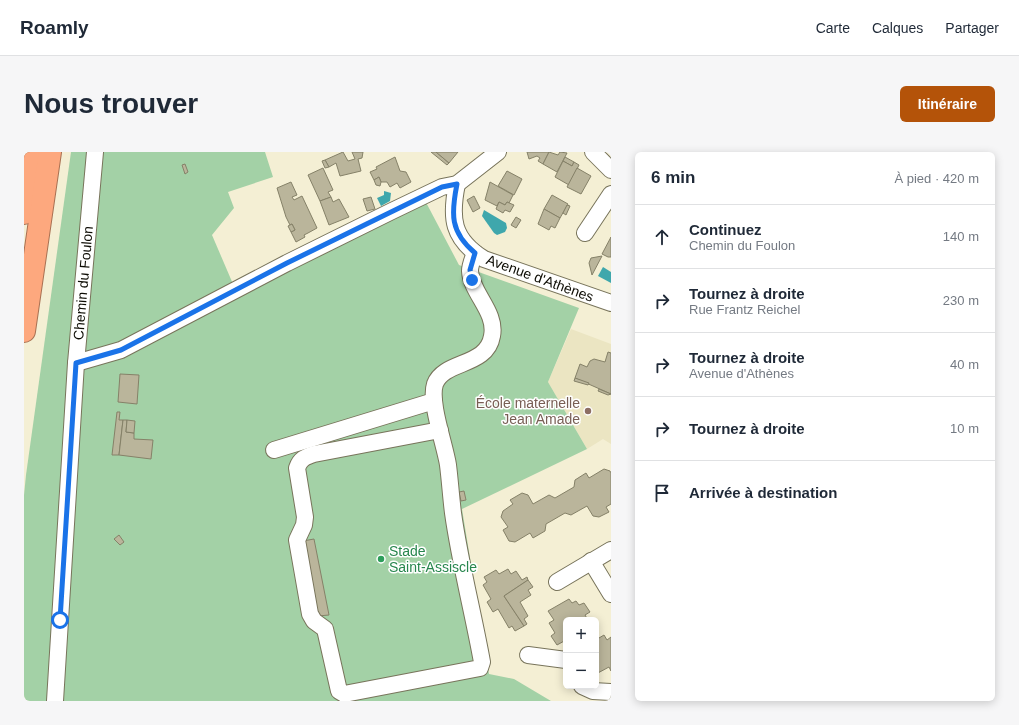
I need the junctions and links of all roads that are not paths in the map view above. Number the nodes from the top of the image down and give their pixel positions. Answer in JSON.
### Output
{"nodes":[{"id":1,"x":32,"y":152,"type":"edge"},
{"id":2,"x":50,"y":152,"type":"edge"},
{"id":3,"x":95,"y":152,"type":"edge"},
{"id":4,"x":498,"y":152,"type":"edge"},
{"id":5,"x":593,"y":152,"type":"edge"},
{"id":6,"x":611,"y":170,"type":"edge"},
{"id":7,"x":457,"y":184,"type":"junction"},
{"id":8,"x":611,"y":194,"type":"edge"},
{"id":9,"x":24,"y":213,"type":"edge"},
{"id":10,"x":585,"y":233,"type":"dead end"},
{"id":11,"x":475,"y":253,"type":"junction"},
{"id":12,"x":611,"y":303,"type":"edge"},
{"id":13,"x":24,"y":331,"type":"edge"},
{"id":14,"x":76,"y":363,"type":"junction"},
{"id":15,"x":434,"y":401,"type":"junction"},
{"id":16,"x":440,"y":430,"type":"junction"},
{"id":17,"x":274,"y":450,"type":"dead end"},
{"id":18,"x":611,"y":550,"type":"edge"},
{"id":19,"x":591,"y":561,"type":"junction"},
{"id":20,"x":557,"y":582,"type":"dead end"},
{"id":21,"x":611,"y":594,"type":"edge"},
{"id":22,"x":528,"y":656,"type":"dead end"},
{"id":23,"x":563,"y":660,"type":"edge"},
{"id":24,"x":589,"y":689,"type":"edge"},
{"id":25,"x":611,"y":692,"type":"edge"},
{"id":26,"x":55,"y":701,"type":"edge"}],
"edges":[{"from":1,"to":9,"type":"highway"},
{"from":2,"to":13,"type":"highway"},
{"from":3,"to":14,"type":"street","name":"Chemin du Foulon"},
{"from":4,"to":7,"type":"street"},
{"from":5,"to":6,"type":"street"},
{"from":7,"to":11,"type":"street","name":"Avenue d'Athènes"},
{"from":7,"to":14,"type":"street"},
{"from":8,"to":10,"type":"street"},
{"from":11,"to":12,"type":"street","name":"Avenue d'Athènes"},
{"from":11,"to":15,"type":"street"},
{"from":14,"to":26,"type":"street","name":"Chemin du Foulon"},
{"from":15,"to":16,"type":"street"},
{"from":15,"to":17,"type":"street"},
{"from":16,"to":16,"type":"street"},
{"from":18,"to":19,"type":"street"},
{"from":19,"to":20,"type":"street"},
{"from":19,"to":21,"type":"street"},
{"from":22,"to":23,"type":"street"},
{"from":24,"to":25,"type":"street"}]}
